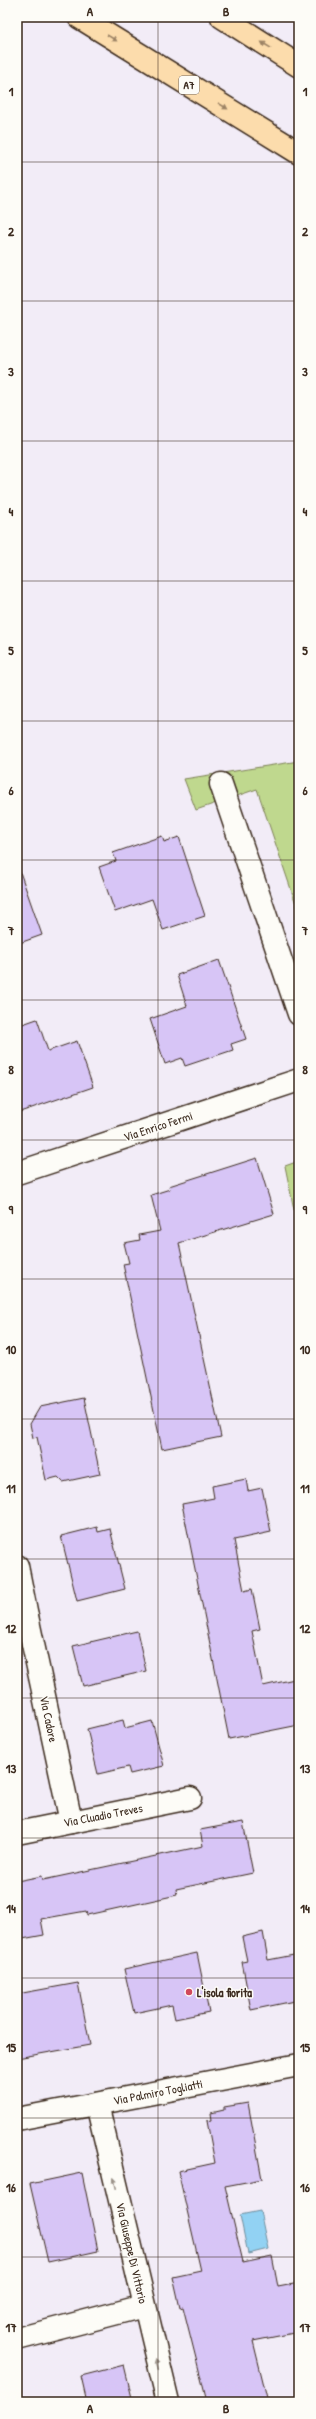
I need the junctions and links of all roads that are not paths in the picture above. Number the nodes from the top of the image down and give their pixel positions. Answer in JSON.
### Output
{"nodes":[{"id":1,"x":79,"y":17,"type":"edge"},
{"id":2,"x":222,"y":17,"type":"edge"},
{"id":3,"x":299,"y":66,"type":"edge"},
{"id":4,"x":299,"y":153,"type":"edge"},
{"id":5,"x":221,"y":784,"type":"dead end"},
{"id":6,"x":299,"y":1014,"type":"edge"},
{"id":7,"x":299,"y":1080,"type":"edge"},
{"id":8,"x":17,"y":1173,"type":"edge"},
{"id":9,"x":17,"y":1566,"type":"edge"},
{"id":10,"x":22,"y":1617,"type":"edge"},
{"id":11,"x":190,"y":1798,"type":"dead end"},
{"id":12,"x":71,"y":1822,"type":"junction"},
{"id":13,"x":17,"y":1833,"type":"edge"},
{"id":14,"x":299,"y":2065,"type":"edge"},
{"id":15,"x":97,"y":2104,"type":"junction"},
{"id":16,"x":17,"y":2119,"type":"edge"},
{"id":17,"x":144,"y":2306,"type":"junction"},
{"id":18,"x":17,"y":2339,"type":"edge"},
{"id":19,"x":168,"y":2402,"type":"edge"}],
"edges":[{"from":1,"to":4,"type":"highway","number":"A7","one_way":true},
{"from":3,"to":2,"type":"highway","one_way":true},
{"from":5,"to":6,"type":"street"},
{"from":7,"to":8,"type":"street","name":"Via Enrico Fermi"},
{"from":9,"to":10,"type":"street","name":"Via Cadore"},
{"from":10,"to":12,"type":"street","name":"Via Cadore"},
{"from":11,"to":12,"type":"street","name":"Via Cluadio Treves"},
{"from":12,"to":13,"type":"street","name":"Via Cluadio Treves"},
{"from":14,"to":15,"type":"street","name":"Via Palmiro Togliatti"},
{"from":15,"to":16,"type":"street","name":"Via Palmiro Togliatti"},
{"from":17,"to":15,"type":"street","name":"Via Giuseppe Di Vittorio","one_way":true},
{"from":17,"to":18,"type":"street"},
{"from":19,"to":17,"type":"street","name":"Via Giuseppe Di Vittorio","one_way":true}]}
